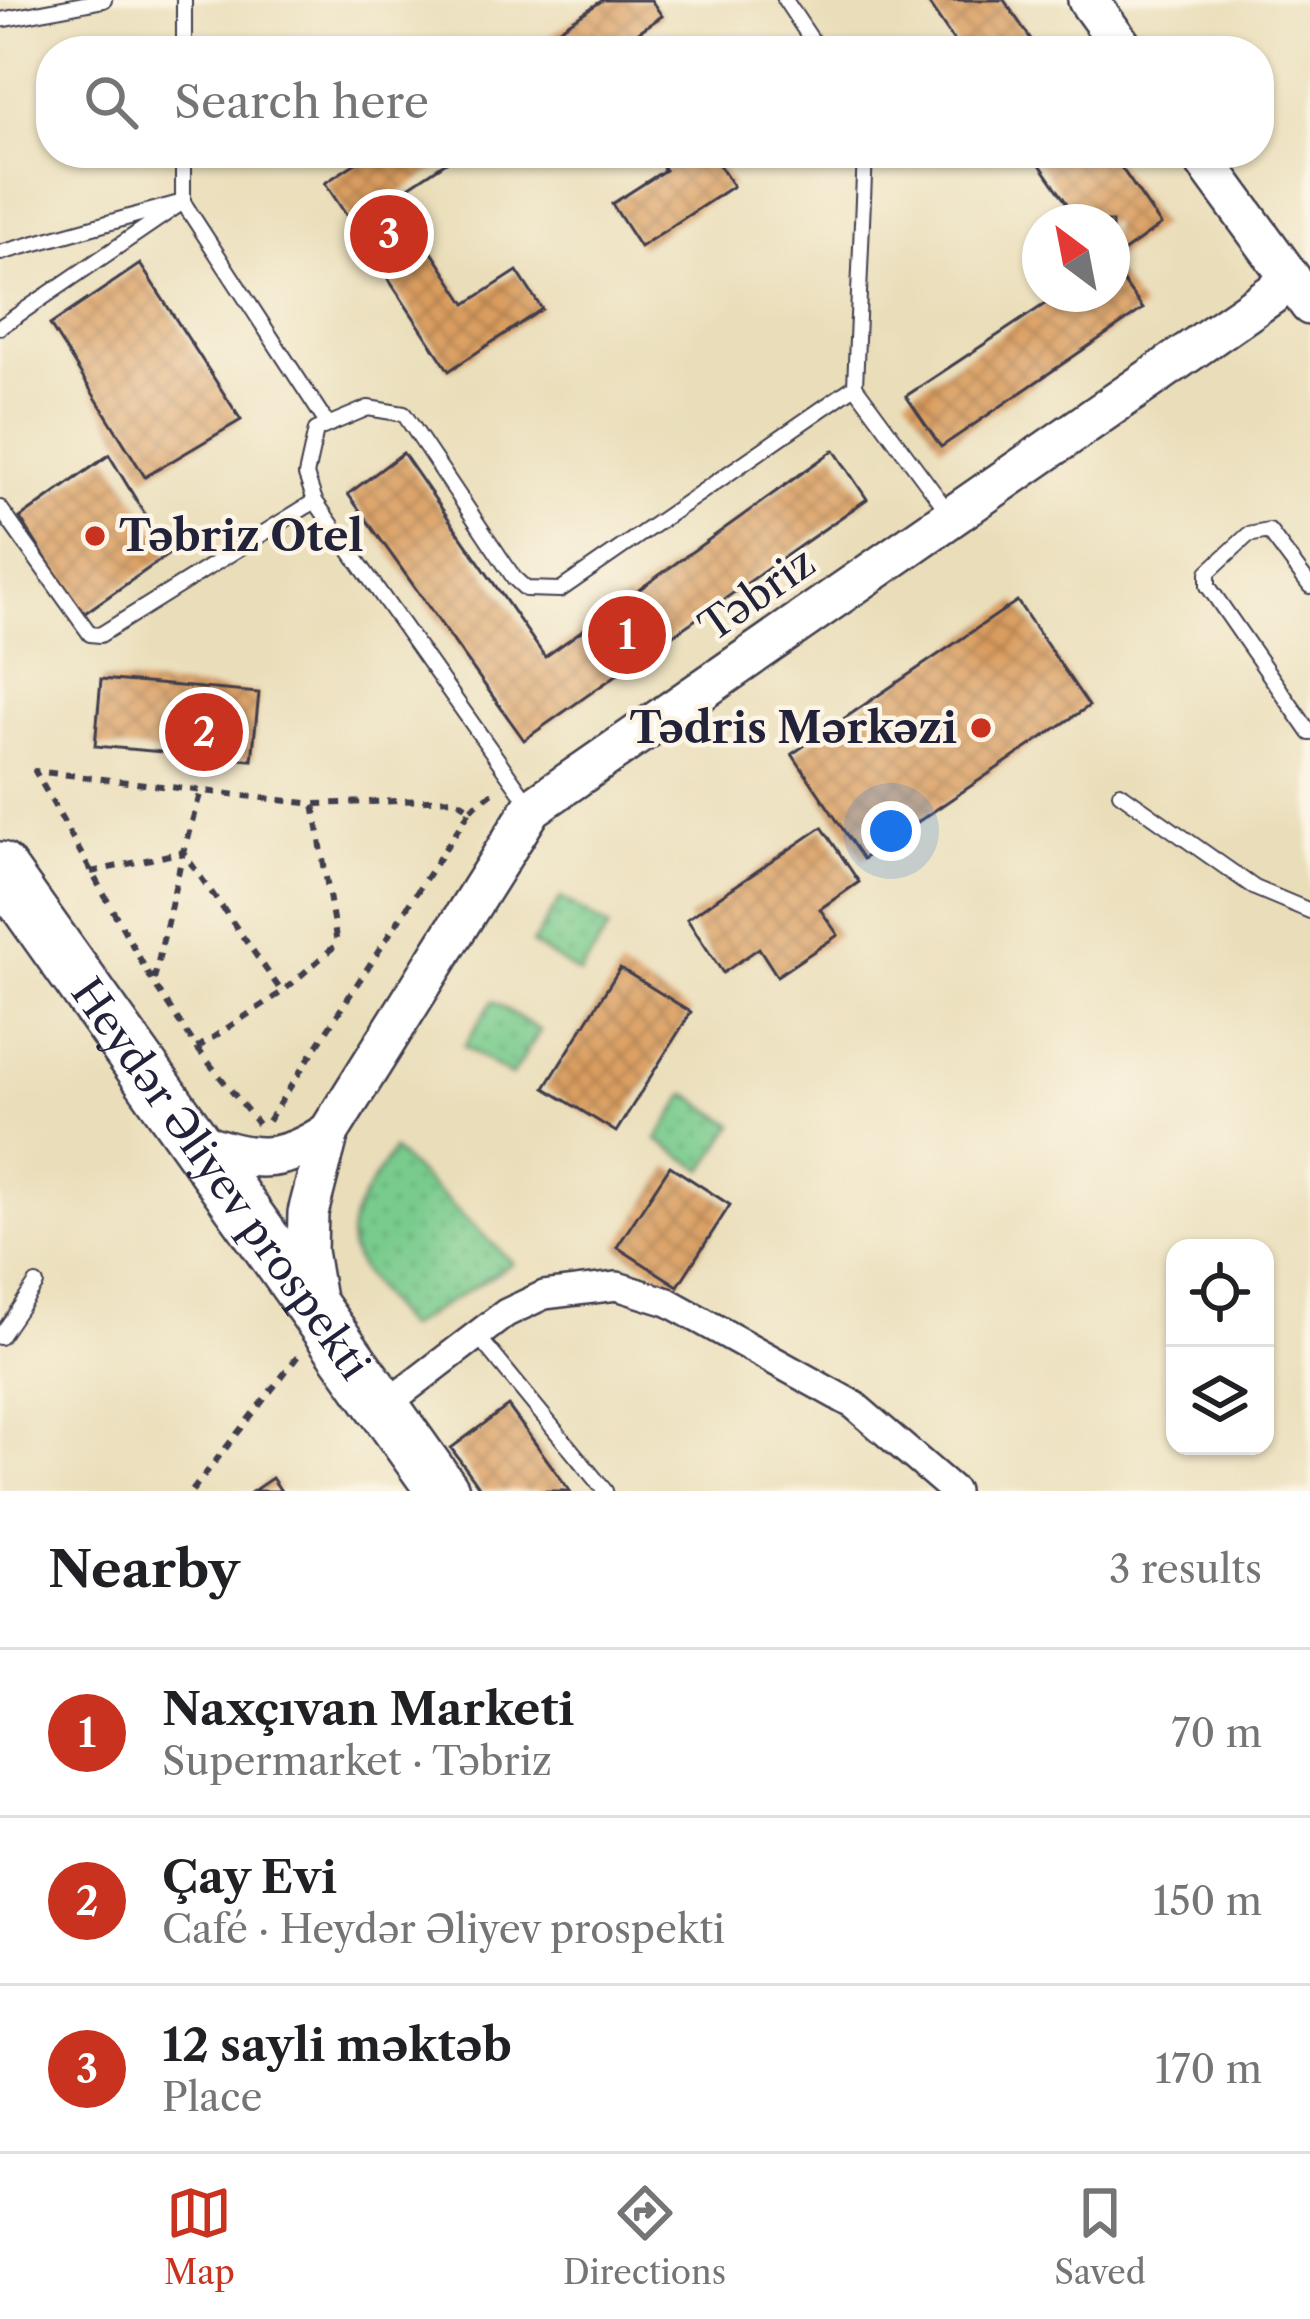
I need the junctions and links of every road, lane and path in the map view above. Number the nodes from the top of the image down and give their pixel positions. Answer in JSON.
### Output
{"nodes":[{"id":1,"x":104,"y":0,"type":"edge"},
{"id":2,"x":184,"y":0,"type":"edge"},
{"id":3,"x":785,"y":0,"type":"edge"},
{"id":4,"x":1088,"y":0,"type":"edge"},
{"id":5,"x":0,"y":20,"type":"edge"},
{"id":6,"x":184,"y":36,"type":"edge"},
{"id":7,"x":809,"y":36,"type":"edge"},
{"id":8,"x":1114,"y":36,"type":"edge"},
{"id":9,"x":183,"y":168,"type":"edge"},
{"id":10,"x":864,"y":168,"type":"edge"},
{"id":11,"x":1210,"y":168,"type":"edge"},
{"id":12,"x":183,"y":202,"type":"junction"},
{"id":13,"x":0,"y":253,"type":"edge"},
{"id":14,"x":1301,"y":293,"type":"edge"},
{"id":15,"x":0,"y":327,"type":"edge"},
{"id":16,"x":855,"y":386,"type":"junction"},
{"id":17,"x":326,"y":422,"type":"junction"},
{"id":18,"x":315,"y":501,"type":"junction"},
{"id":19,"x":0,"y":508,"type":"edge"},
{"id":20,"x":952,"y":517,"type":"junction"},
{"id":21,"x":1310,"y":586,"type":"edge"},
{"id":22,"x":1310,"y":733,"type":"edge"},
{"id":23,"x":201,"y":791,"type":"junction"},
{"id":24,"x":521,"y":793,"type":"junction"},
{"id":25,"x":1120,"y":794,"type":"dead end"},
{"id":26,"x":314,"y":804,"type":"junction"},
{"id":27,"x":471,"y":809,"type":"junction"},
{"id":28,"x":183,"y":852,"type":"junction"},
{"id":29,"x":0,"y":868,"type":"edge"},
{"id":30,"x":91,"y":872,"type":"junction"},
{"id":31,"x":1310,"y":911,"type":"edge"},
{"id":32,"x":154,"y":984,"type":"junction"},
{"id":33,"x":282,"y":992,"type":"junction"},
{"id":34,"x":197,"y":1048,"type":"junction"},
{"id":35,"x":329,"y":1132,"type":"junction"},
{"id":36,"x":198,"y":1142,"type":"junction"},
{"id":37,"x":36,"y":1284,"type":"dead end"},
{"id":38,"x":321,"y":1313,"type":"junction"},
{"id":39,"x":477,"y":1335,"type":"junction"},
{"id":40,"x":0,"y":1337,"type":"edge"},
{"id":41,"x":384,"y":1406,"type":"junction"},
{"id":42,"x":192,"y":1491,"type":"edge"},
{"id":43,"x":443,"y":1491,"type":"edge"},
{"id":44,"x":604,"y":1491,"type":"edge"},
{"id":45,"x":953,"y":1491,"type":"edge"}],
"edges":[{"from":1,"to":5,"type":"lane"},
{"from":2,"to":6,"type":"lane"},
{"from":3,"to":7,"type":"lane"},
{"from":4,"to":8,"type":"main road"},
{"from":9,"to":12,"type":"lane"},
{"from":10,"to":16,"type":"lane"},
{"from":11,"to":14,"type":"main road"},
{"from":12,"to":13,"type":"lane"},
{"from":12,"to":15,"type":"lane"},
{"from":12,"to":17,"type":"lane"},
{"from":14,"to":20,"type":"main road","name":"Təbriz"},
{"from":16,"to":17,"type":"lane"},
{"from":16,"to":20,"type":"lane"},
{"from":17,"to":18,"type":"lane"},
{"from":18,"to":19,"type":"lane"},
{"from":18,"to":24,"type":"lane"},
{"from":20,"to":24,"type":"main road","name":"Təbriz"},
{"from":21,"to":22,"type":"lane"},
{"from":23,"to":26,"type":"path"},
{"from":23,"to":28,"type":"path"},
{"from":23,"to":30,"type":"path"},
{"from":24,"to":27,"type":"path"},
{"from":24,"to":35,"type":"main road","name":"Təbriz"},
{"from":25,"to":31,"type":"lane"},
{"from":26,"to":27,"type":"path"},
{"from":26,"to":33,"type":"path"},
{"from":27,"to":34,"type":"path"},
{"from":28,"to":30,"type":"path"},
{"from":28,"to":32,"type":"path"},
{"from":28,"to":33,"type":"path"},
{"from":29,"to":36,"type":"highway","name":"Heydər Əliyev prospekti"},
{"from":30,"to":32,"type":"path"},
{"from":32,"to":34,"type":"path"},
{"from":33,"to":34,"type":"path"},
{"from":35,"to":36,"type":"main road"},
{"from":35,"to":38,"type":"main road"},
{"from":36,"to":38,"type":"highway","name":"Heydər Əliyev prospekti"},
{"from":37,"to":40,"type":"lane"},
{"from":38,"to":41,"type":"highway","name":"Heydər Əliyev prospekti"},
{"from":38,"to":42,"type":"path"},
{"from":39,"to":41,"type":"street"},
{"from":39,"to":44,"type":"lane"},
{"from":39,"to":45,"type":"street"},
{"from":41,"to":43,"type":"highway","name":"Heydər Əliyev prospekti"}]}
